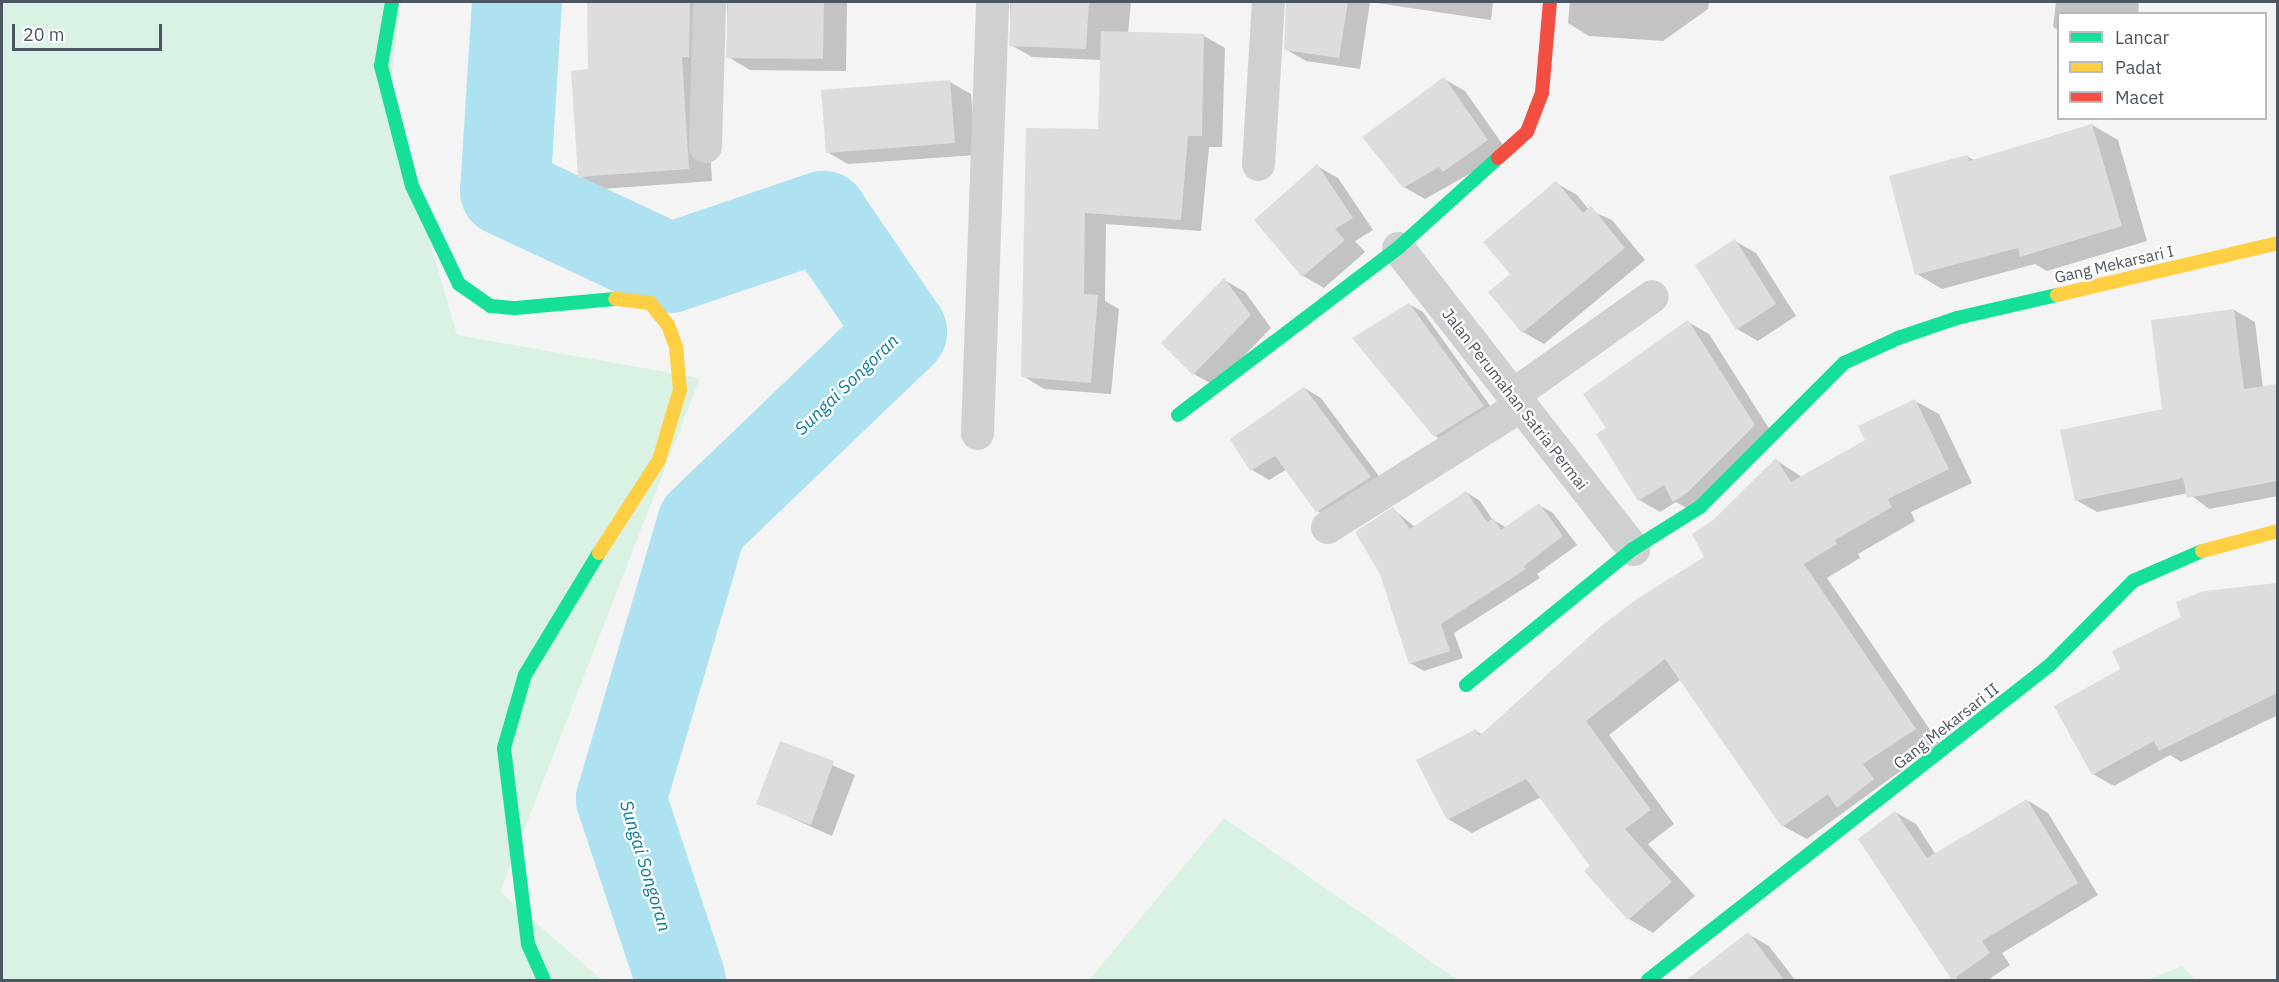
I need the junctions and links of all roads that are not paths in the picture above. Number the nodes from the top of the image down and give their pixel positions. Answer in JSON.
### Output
{"nodes":[{"id":1,"x":392,"y":2,"type":"edge"},
{"id":2,"x":709,"y":2,"type":"edge"},
{"id":3,"x":993,"y":2,"type":"edge"},
{"id":4,"x":1268,"y":2,"type":"edge"},
{"id":5,"x":1550,"y":2,"type":"edge"},
{"id":6,"x":705,"y":146,"type":"dead end"},
{"id":7,"x":1258,"y":164,"type":"dead end"},
{"id":8,"x":2277,"y":243,"type":"edge"},
{"id":9,"x":1398,"y":248,"type":"junction"},
{"id":10,"x":1652,"y":296,"type":"dead end"},
{"id":11,"x":1515,"y":401,"type":"junction"},
{"id":12,"x":1178,"y":415,"type":"dead end"},
{"id":13,"x":977,"y":433,"type":"dead end"},
{"id":14,"x":1327,"y":527,"type":"dead end"},
{"id":15,"x":2277,"y":531,"type":"edge"},
{"id":16,"x":1633,"y":549,"type":"junction"},
{"id":17,"x":1466,"y":685,"type":"dead end"},
{"id":18,"x":544,"y":981,"type":"edge"},
{"id":19,"x":1648,"y":981,"type":"edge"}],
"edges":[{"from":1,"to":18,"type":"street"},
{"from":2,"to":6,"type":"street"},
{"from":3,"to":13,"type":"street"},
{"from":4,"to":7,"type":"street"},
{"from":5,"to":9,"type":"street"},
{"from":8,"to":16,"type":"street","name":"Gang Mekarsari I"},
{"from":9,"to":11,"type":"street","name":"Jalan Perumahan Satria Permai"},
{"from":9,"to":12,"type":"street"},
{"from":10,"to":11,"type":"street"},
{"from":11,"to":14,"type":"street"},
{"from":11,"to":16,"type":"street","name":"Jalan Perumahan Satria Permai"},
{"from":15,"to":19,"type":"street","name":"Gang Mekarsari II"},
{"from":16,"to":17,"type":"street"}]}
